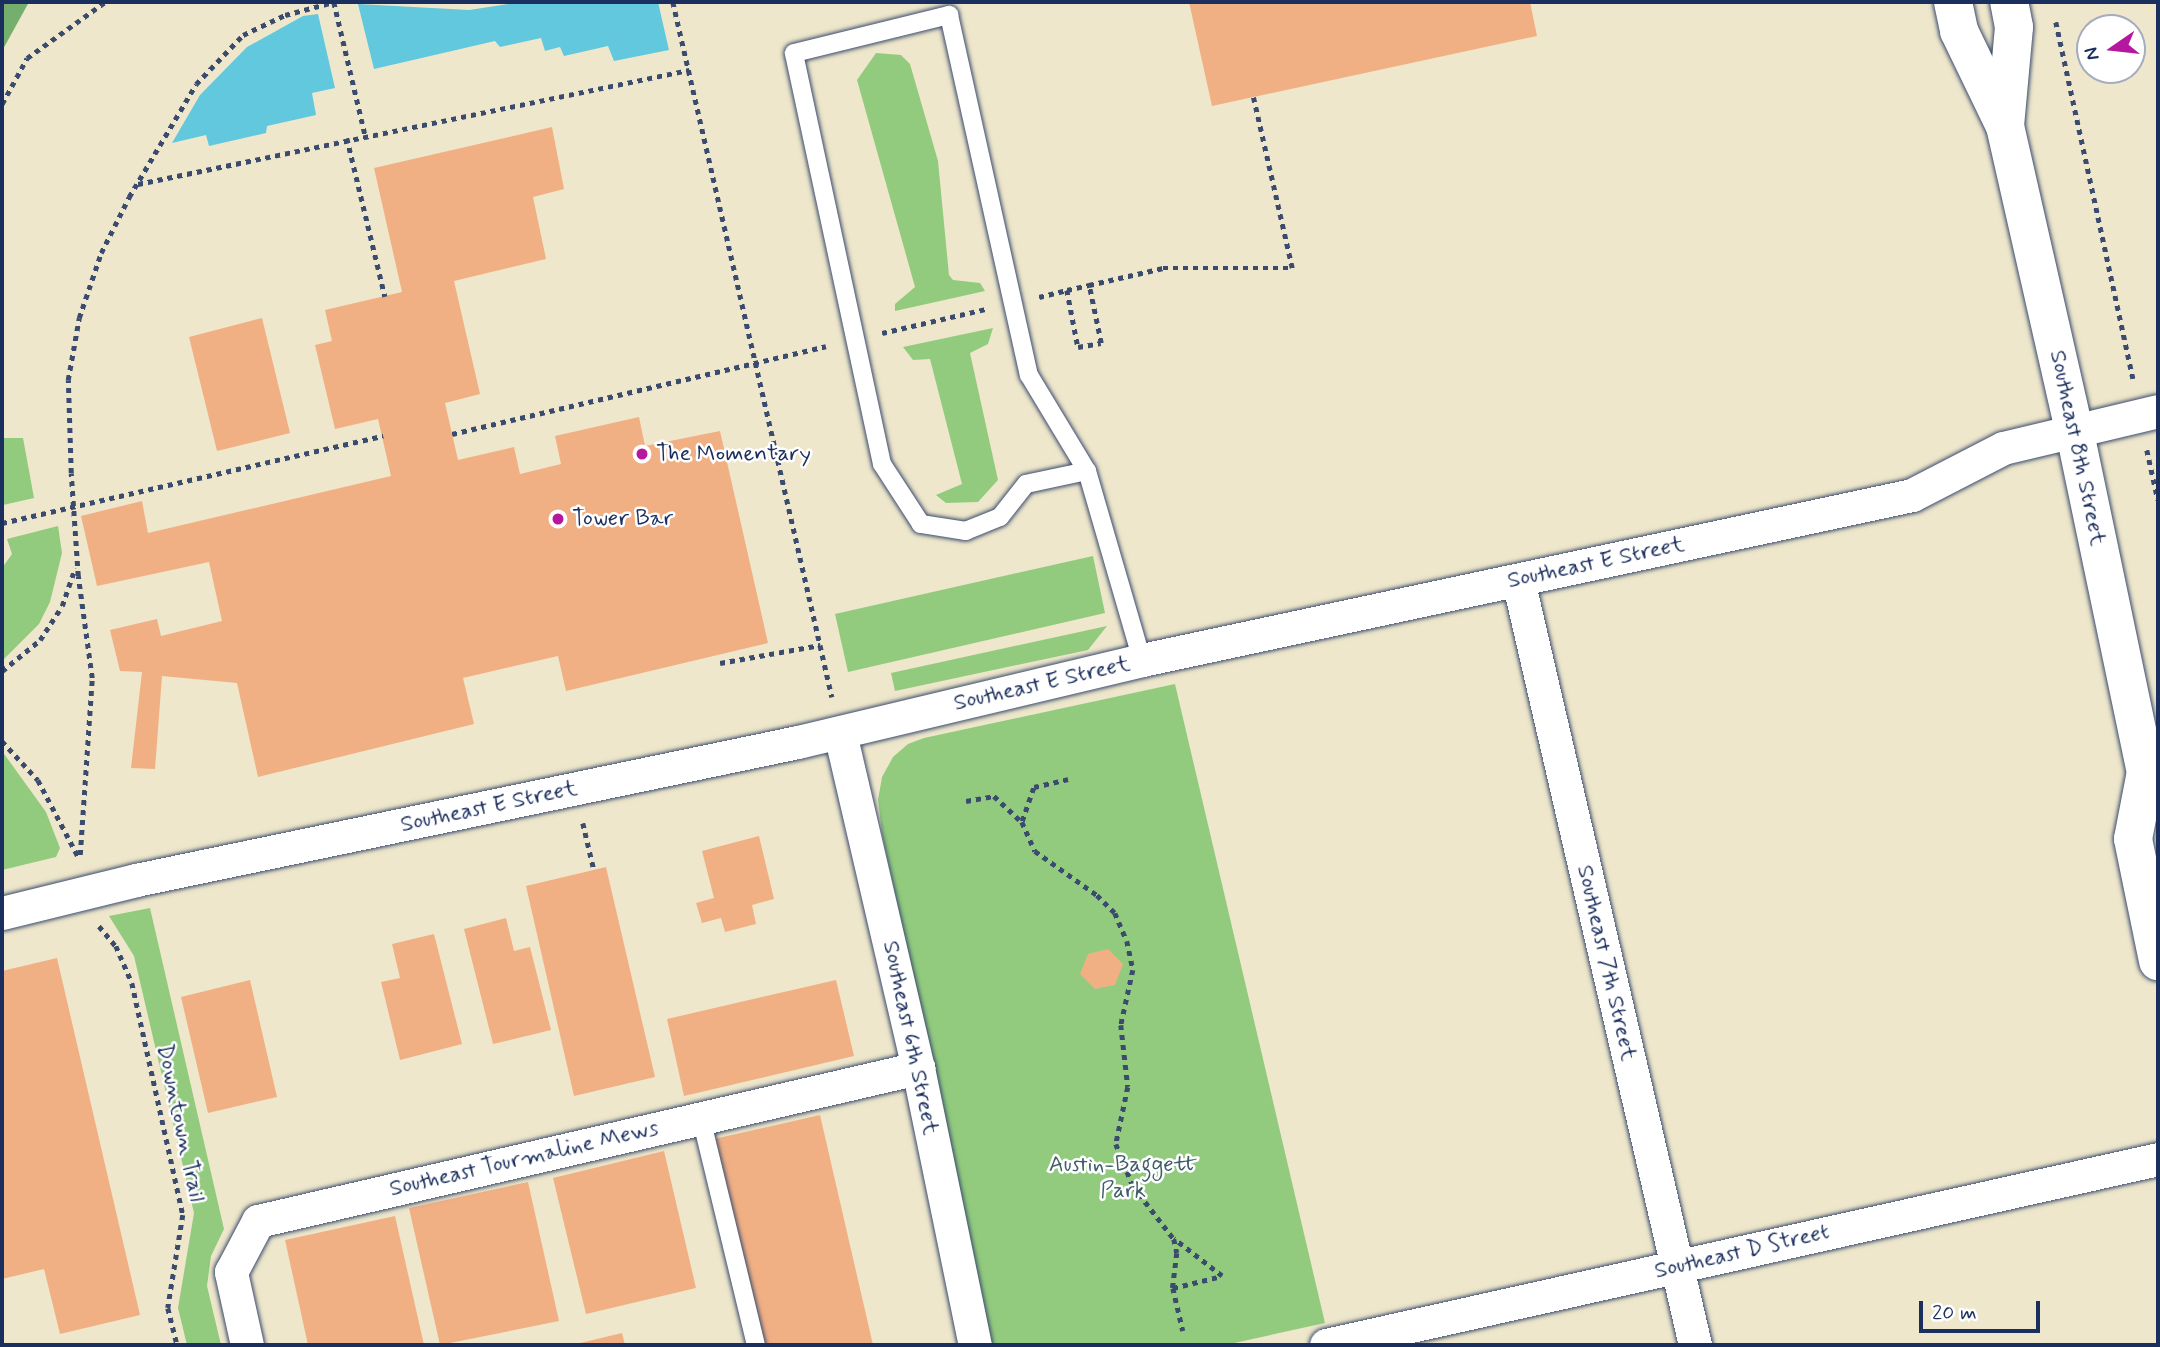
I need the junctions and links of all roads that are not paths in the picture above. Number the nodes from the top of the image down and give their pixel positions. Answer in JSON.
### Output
{"nodes":[{"id":1,"x":1953,"y":2,"type":"edge"},
{"id":2,"x":2009,"y":2,"type":"edge"},
{"id":3,"x":2005,"y":126,"type":"junction"},
{"id":4,"x":2158,"y":411,"type":"edge"},
{"id":5,"x":2075,"y":433,"type":"junction"},
{"id":6,"x":1087,"y":471,"type":"junction"},
{"id":7,"x":1518,"y":580,"type":"junction"},
{"id":8,"x":1142,"y":660,"type":"junction"},
{"id":9,"x":840,"y":733,"type":"junction"},
{"id":10,"x":2152,"y":780,"type":"edge"},
{"id":11,"x":2,"y":913,"type":"edge"},
{"id":12,"x":2158,"y":961,"type":"edge"},
{"id":13,"x":918,"y":1068,"type":"junction"},
{"id":14,"x":701,"y":1118,"type":"junction"},
{"id":15,"x":2158,"y":1159,"type":"edge"},
{"id":16,"x":1677,"y":1267,"type":"junction"},
{"id":17,"x":247,"y":1345,"type":"edge"},
{"id":18,"x":755,"y":1345,"type":"edge"},
{"id":19,"x":975,"y":1345,"type":"edge"},
{"id":20,"x":1326,"y":1345,"type":"edge"},
{"id":21,"x":1695,"y":1345,"type":"edge"}],
"edges":[{"from":1,"to":3,"type":"main road","name":"Southeast 8th Street"},
{"from":2,"to":3,"type":"main road","name":"Southeast 8th Street"},
{"from":3,"to":5,"type":"main road","name":"Southeast 8th Street"},
{"from":4,"to":5,"type":"street","name":"Southeast E Street"},
{"from":5,"to":7,"type":"street","name":"Southeast E Street"},
{"from":5,"to":10,"type":"main road","name":"Southeast 8th Street"},
{"from":6,"to":6,"type":"lane"},
{"from":6,"to":8,"type":"lane"},
{"from":7,"to":8,"type":"street","name":"Southeast E Street"},
{"from":7,"to":16,"type":"street","name":"Southeast 7th Street"},
{"from":8,"to":9,"type":"street","name":"Southeast E Street"},
{"from":9,"to":11,"type":"street","name":"Southeast E Street"},
{"from":9,"to":13,"type":"street","name":"Southeast 6th Street"},
{"from":10,"to":12,"type":"main road","name":"Southeast 8th Street"},
{"from":13,"to":14,"type":"street","name":"Southeast Tourmaline Mews"},
{"from":13,"to":19,"type":"street","name":"Southeast 6th Street"},
{"from":14,"to":17,"type":"street","name":"Southeast Tourmaline Mews"},
{"from":14,"to":18,"type":"lane"},
{"from":15,"to":16,"type":"street","name":"Southeast D Street"},
{"from":16,"to":20,"type":"street","name":"Southeast D Street"},
{"from":16,"to":21,"type":"street","name":"Southeast 7th Street"}]}
